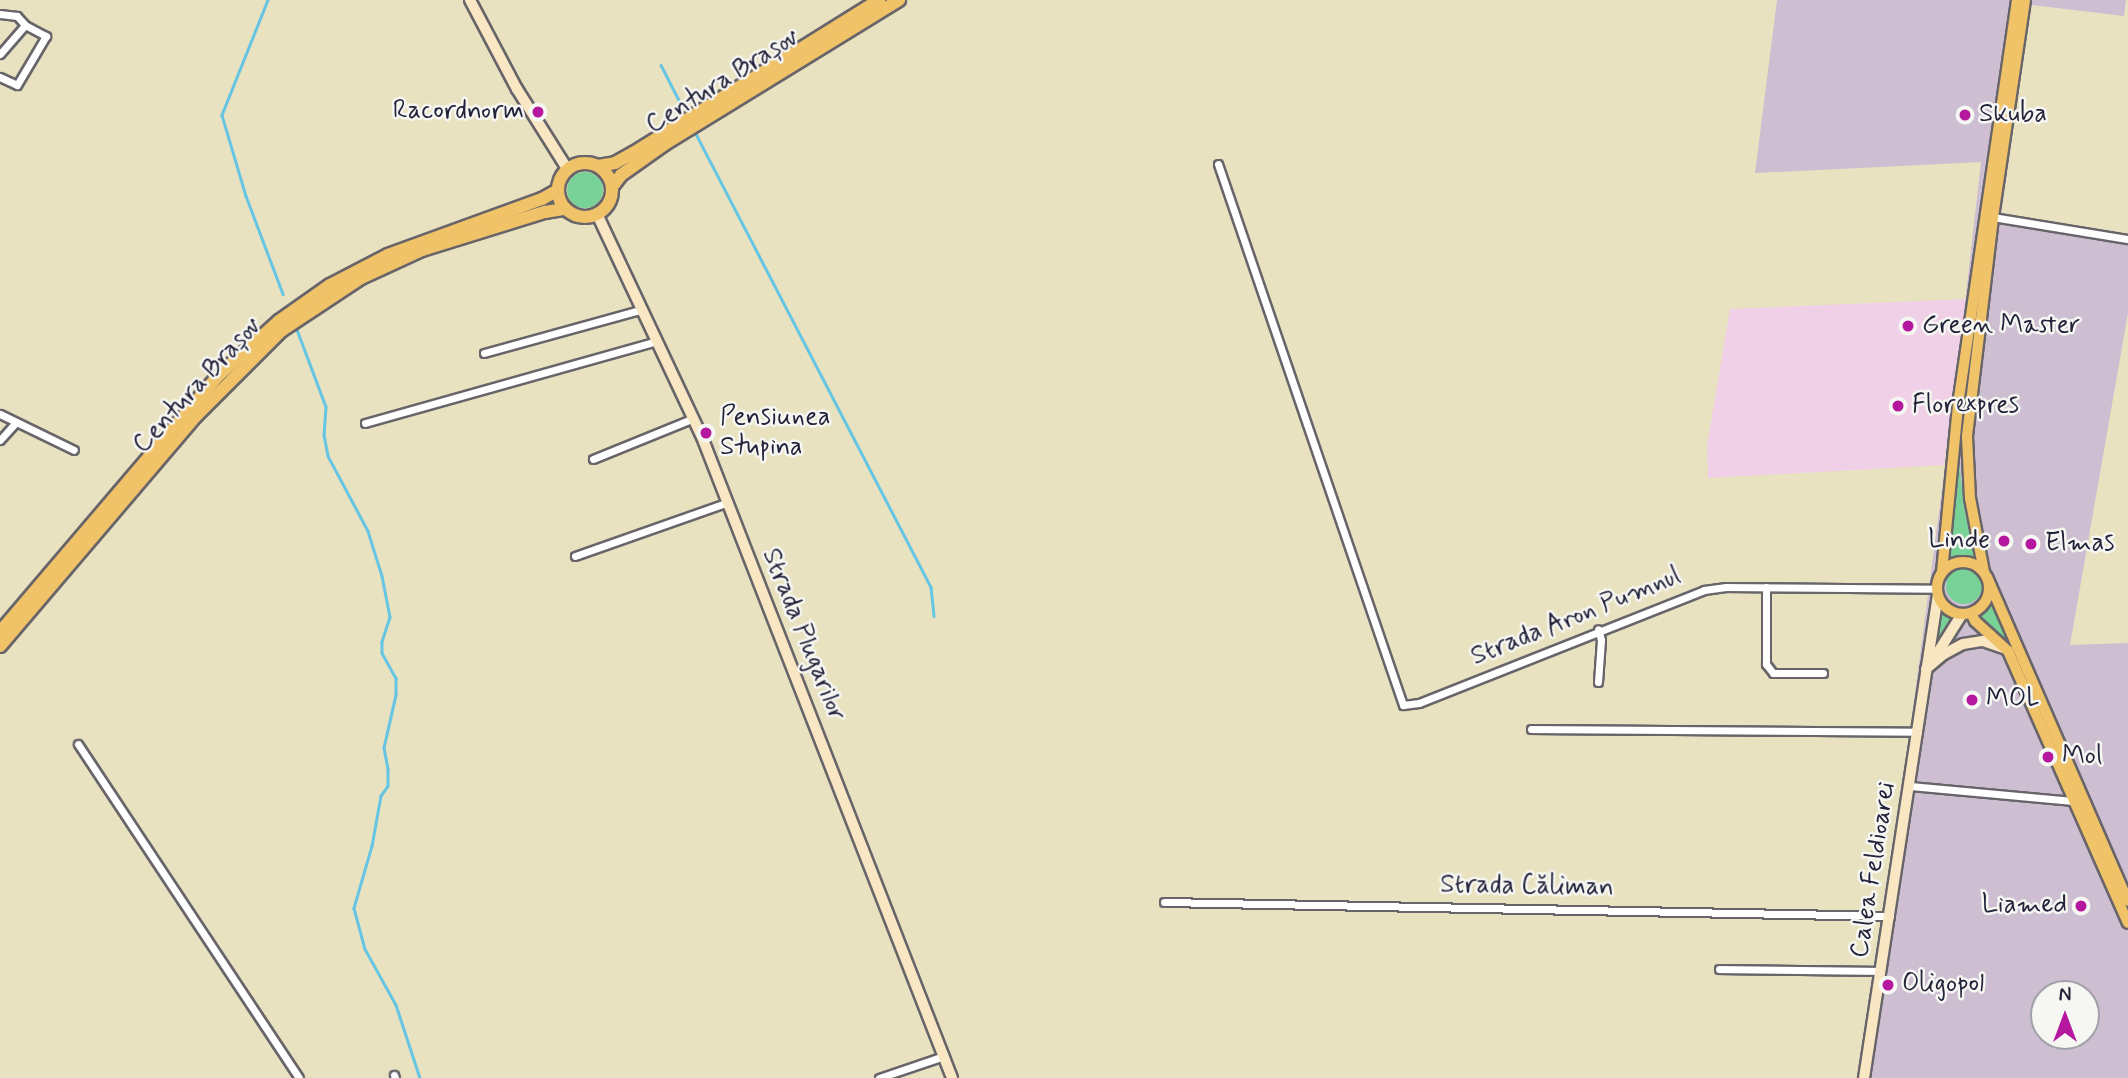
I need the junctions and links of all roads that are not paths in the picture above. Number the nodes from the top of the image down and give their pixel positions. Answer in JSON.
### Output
{"nodes":[{"id":1,"x":470,"y":0,"type":"edge"},
{"id":2,"x":879,"y":0,"type":"edge"},
{"id":3,"x":899,"y":0,"type":"edge"},
{"id":4,"x":2017,"y":0,"type":"edge"},
{"id":5,"x":2025,"y":0,"type":"edge"},
{"id":6,"x":0,"y":14,"type":"edge"},
{"id":7,"x":25,"y":25,"type":"junction"},
{"id":8,"x":0,"y":54,"type":"edge"},
{"id":9,"x":0,"y":77,"type":"edge"},
{"id":10,"x":1218,"y":164,"type":"dead end"},
{"id":11,"x":597,"y":166,"type":"junction"},
{"id":12,"x":568,"y":170,"type":"junction"},
{"id":13,"x":612,"y":187,"type":"junction"},
{"id":14,"x":558,"y":190,"type":"junction"},
{"id":15,"x":565,"y":209,"type":"junction"},
{"id":16,"x":597,"y":215,"type":"junction"},
{"id":17,"x":1993,"y":217,"type":"junction"},
{"id":18,"x":2128,"y":239,"type":"edge"},
{"id":19,"x":640,"y":310,"type":"junction"},
{"id":20,"x":656,"y":341,"type":"junction"},
{"id":21,"x":484,"y":353,"type":"dead end"},
{"id":22,"x":0,"y":414,"type":"edge"},
{"id":23,"x":694,"y":418,"type":"junction"},
{"id":24,"x":16,"y":422,"type":"junction"},
{"id":25,"x":365,"y":423,"type":"dead end"},
{"id":26,"x":0,"y":440,"type":"edge"},
{"id":27,"x":74,"y":450,"type":"dead end"},
{"id":28,"x":593,"y":459,"type":"dead end"},
{"id":29,"x":728,"y":502,"type":"junction"},
{"id":30,"x":575,"y":556,"type":"dead end"},
{"id":31,"x":1942,"y":572,"type":"junction"},
{"id":32,"x":1986,"y":575,"type":"junction"},
{"id":33,"x":1766,"y":587,"type":"junction"},
{"id":34,"x":1937,"y":593,"type":"junction"},
{"id":35,"x":1967,"y":613,"type":"junction"},
{"id":36,"x":1598,"y":629,"type":"junction"},
{"id":37,"x":0,"y":632,"type":"edge"},
{"id":38,"x":0,"y":646,"type":"edge"},
{"id":39,"x":2008,"y":651,"type":"junction"},
{"id":40,"x":1926,"y":669,"type":"junction"},
{"id":41,"x":1823,"y":673,"type":"dead end"},
{"id":42,"x":1598,"y":682,"type":"dead end"},
{"id":43,"x":1531,"y":729,"type":"dead end"},
{"id":44,"x":1918,"y":732,"type":"junction"},
{"id":45,"x":78,"y":744,"type":"dead end"},
{"id":46,"x":1911,"y":786,"type":"junction"},
{"id":47,"x":2072,"y":801,"type":"junction"},
{"id":48,"x":2128,"y":901,"type":"edge"},
{"id":49,"x":1164,"y":902,"type":"dead end"},
{"id":50,"x":1890,"y":916,"type":"junction"},
{"id":51,"x":2128,"y":923,"type":"edge"},
{"id":52,"x":1719,"y":969,"type":"dead end"},
{"id":53,"x":1881,"y":971,"type":"junction"},
{"id":54,"x":944,"y":1056,"type":"junction"},
{"id":55,"x":299,"y":1078,"type":"edge"},
{"id":56,"x":879,"y":1078,"type":"edge"},
{"id":57,"x":952,"y":1078,"type":"edge"},
{"id":58,"x":1864,"y":1078,"type":"edge"}],
"edges":[{"from":1,"to":12,"type":"street"},
{"from":2,"to":11,"type":"highway","name":"Centura Brașov"},
{"from":3,"to":13,"type":"highway","name":"Centura Brașov"},
{"from":4,"to":31,"type":"main road","name":"Calea Feldioarei"},
{"from":5,"to":17,"type":"main road","name":"Calea Feldioarei"},
{"from":6,"to":7,"type":"street"},
{"from":7,"to":8,"type":"street"},
{"from":7,"to":9,"type":"street"},
{"from":10,"to":36,"type":"street","name":"Strada Aron Pumnul"},
{"from":11,"to":12,"type":"highway","name":"Centura Brașov"},
{"from":11,"to":13,"type":"highway"},
{"from":12,"to":14,"type":"highway"},
{"from":13,"to":16,"type":"highway","name":"Centura Brașov"},
{"from":14,"to":15,"type":"highway"},
{"from":14,"to":37,"type":"highway","name":"Centura Brașov"},
{"from":15,"to":16,"type":"highway","name":"Centura Brașov"},
{"from":15,"to":38,"type":"highway","name":"Centura Brașov"},
{"from":16,"to":19,"type":"street","name":"Strada Plugarilor"},
{"from":17,"to":18,"type":"street"},
{"from":17,"to":32,"type":"main road","name":"Calea Feldioarei"},
{"from":19,"to":20,"type":"street","name":"Strada Plugarilor"},
{"from":19,"to":21,"type":"street"},
{"from":20,"to":23,"type":"street","name":"Strada Plugarilor"},
{"from":20,"to":25,"type":"street"},
{"from":22,"to":24,"type":"street"},
{"from":23,"to":28,"type":"street"},
{"from":23,"to":29,"type":"street","name":"Strada Plugarilor"},
{"from":24,"to":26,"type":"street"},
{"from":24,"to":27,"type":"street"},
{"from":29,"to":30,"type":"street"},
{"from":29,"to":54,"type":"street","name":"Strada Plugarilor"},
{"from":31,"to":32,"type":"main road"},
{"from":31,"to":34,"type":"main road","name":"Calea Feldioarei"},
{"from":32,"to":35,"type":"main road","name":"Calea Feldioarei"},
{"from":32,"to":48,"type":"main road"},
{"from":33,"to":34,"type":"street","name":"Strada Aron Pumnul"},
{"from":33,"to":36,"type":"street","name":"Strada Aron Pumnul"},
{"from":33,"to":41,"type":"street"},
{"from":34,"to":35,"type":"main road"},
{"from":34,"to":40,"type":"street","name":"Calea Feldioarei"},
{"from":35,"to":39,"type":"main road"},
{"from":35,"to":40,"type":"street","name":"Calea Feldioarei"},
{"from":36,"to":42,"type":"street"},
{"from":39,"to":40,"type":"street"},
{"from":39,"to":47,"type":"main road"},
{"from":40,"to":44,"type":"street","name":"Calea Feldioarei"},
{"from":43,"to":44,"type":"street"},
{"from":44,"to":46,"type":"street","name":"Calea Feldioarei"},
{"from":45,"to":55,"type":"street"},
{"from":46,"to":47,"type":"street"},
{"from":46,"to":50,"type":"street","name":"Calea Feldioarei"},
{"from":47,"to":51,"type":"main road"},
{"from":49,"to":50,"type":"street","name":"Strada Căliman"},
{"from":50,"to":53,"type":"street","name":"Calea Feldioarei"},
{"from":52,"to":53,"type":"street"},
{"from":53,"to":58,"type":"street","name":"Calea Feldioarei"},
{"from":54,"to":56,"type":"street"},
{"from":54,"to":57,"type":"street","name":"Strada Plugarilor"}]}
